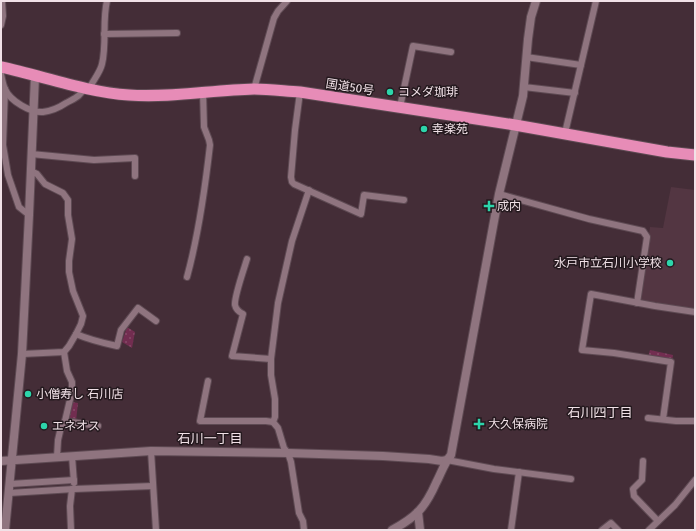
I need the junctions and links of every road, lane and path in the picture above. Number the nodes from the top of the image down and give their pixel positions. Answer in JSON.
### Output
{"nodes":[{"id":1,"x":2,"y":1,"type":"edge"},
{"id":2,"x":107,"y":1,"type":"edge"},
{"id":3,"x":287,"y":1,"type":"edge"},
{"id":4,"x":536,"y":1,"type":"edge"},
{"id":5,"x":596,"y":1,"type":"edge"},
{"id":6,"x":1,"y":25,"type":"edge"},
{"id":7,"x":177,"y":33,"type":"dead end"},
{"id":8,"x":104,"y":34,"type":"junction"},
{"id":9,"x":451,"y":52,"type":"dead end"},
{"id":10,"x":526,"y":57,"type":"junction"},
{"id":11,"x":581,"y":65,"type":"junction"},
{"id":12,"x":1,"y":67,"type":"edge"},
{"id":13,"x":1,"y":74,"type":"edge"},
{"id":14,"x":35,"y":76,"type":"junction"},
{"id":15,"x":524,"y":87,"type":"junction"},
{"id":16,"x":87,"y":88,"type":"junction"},
{"id":17,"x":254,"y":89,"type":"junction"},
{"id":18,"x":5,"y":90,"type":"junction"},
{"id":19,"x":203,"y":92,"type":"junction"},
{"id":20,"x":300,"y":92,"type":"junction"},
{"id":21,"x":575,"y":93,"type":"junction"},
{"id":22,"x":400,"y":107,"type":"junction"},
{"id":23,"x":34,"y":111,"type":"junction"},
{"id":24,"x":515,"y":125,"type":"junction"},
{"id":25,"x":565,"y":133,"type":"junction"},
{"id":26,"x":2,"y":145,"type":"edge"},
{"id":27,"x":31,"y":154,"type":"junction"},
{"id":28,"x":695,"y":155,"type":"edge"},
{"id":29,"x":31,"y":171,"type":"junction"},
{"id":30,"x":135,"y":176,"type":"dead end"},
{"id":31,"x":309,"y":190,"type":"junction"},
{"id":32,"x":499,"y":194,"type":"junction"},
{"id":33,"x":404,"y":200,"type":"dead end"},
{"id":34,"x":29,"y":215,"type":"junction"},
{"id":35,"x":247,"y":259,"type":"dead end"},
{"id":36,"x":187,"y":277,"type":"dead end"},
{"id":37,"x":637,"y":302,"type":"junction"},
{"id":38,"x":695,"y":312,"type":"edge"},
{"id":39,"x":156,"y":321,"type":"dead end"},
{"id":40,"x":76,"y":334,"type":"junction"},
{"id":41,"x":64,"y":352,"type":"junction"},
{"id":42,"x":22,"y":354,"type":"junction"},
{"id":43,"x":270,"y":359,"type":"junction"},
{"id":44,"x":208,"y":381,"type":"dead end"},
{"id":45,"x":648,"y":418,"type":"dead end"},
{"id":46,"x":663,"y":419,"type":"junction"},
{"id":47,"x":65,"y":421,"type":"junction"},
{"id":48,"x":695,"y":421,"type":"edge"},
{"id":49,"x":273,"y":422,"type":"junction"},
{"id":50,"x":98,"y":426,"type":"dead end"},
{"id":51,"x":151,"y":451,"type":"junction"},
{"id":52,"x":288,"y":452,"type":"junction"},
{"id":53,"x":72,"y":456,"type":"junction"},
{"id":54,"x":57,"y":457,"type":"junction"},
{"id":55,"x":12,"y":460,"type":"junction"},
{"id":56,"x":447,"y":460,"type":"junction"},
{"id":57,"x":643,"y":460,"type":"dead end"},
{"id":58,"x":1,"y":461,"type":"edge"},
{"id":59,"x":519,"y":472,"type":"junction"},
{"id":60,"x":572,"y":479,"type":"dead end"},
{"id":61,"x":74,"y":480,"type":"junction"},
{"id":62,"x":695,"y":480,"type":"edge"},
{"id":63,"x":10,"y":484,"type":"junction"},
{"id":64,"x":153,"y":486,"type":"junction"},
{"id":65,"x":73,"y":489,"type":"junction"},
{"id":66,"x":9,"y":493,"type":"junction"},
{"id":67,"x":418,"y":512,"type":"junction"},
{"id":68,"x":658,"y":521,"type":"junction"},
{"id":69,"x":5,"y":530,"type":"edge"},
{"id":70,"x":71,"y":530,"type":"edge"},
{"id":71,"x":156,"y":530,"type":"edge"},
{"id":72,"x":304,"y":530,"type":"edge"},
{"id":73,"x":392,"y":530,"type":"edge"},
{"id":74,"x":420,"y":530,"type":"edge"},
{"id":75,"x":511,"y":530,"type":"edge"},
{"id":76,"x":602,"y":530,"type":"edge"},
{"id":77,"x":618,"y":530,"type":"edge"},
{"id":78,"x":649,"y":530,"type":"edge"}],
"edges":[{"from":1,"to":6,"type":"street"},
{"from":2,"to":8,"type":"street"},
{"from":3,"to":17,"type":"street"},
{"from":4,"to":10,"type":"street"},
{"from":5,"to":11,"type":"street"},
{"from":7,"to":8,"type":"street"},
{"from":8,"to":16,"type":"street"},
{"from":9,"to":22,"type":"street"},
{"from":10,"to":11,"type":"street"},
{"from":10,"to":15,"type":"street"},
{"from":11,"to":21,"type":"street"},
{"from":12,"to":14,"type":"highway","name":"国道50号"},
{"from":13,"to":18,"type":"street"},
{"from":14,"to":16,"type":"highway","name":"国道50号"},
{"from":14,"to":23,"type":"street"},
{"from":15,"to":21,"type":"street"},
{"from":15,"to":24,"type":"street"},
{"from":16,"to":19,"type":"highway","name":"国道50号"},
{"from":16,"to":23,"type":"street"},
{"from":17,"to":19,"type":"highway","name":"国道50号"},
{"from":17,"to":20,"type":"highway","name":"国道50号"},
{"from":18,"to":23,"type":"street"},
{"from":18,"to":26,"type":"street"},
{"from":19,"to":36,"type":"street"},
{"from":20,"to":22,"type":"highway","name":"国道50号"},
{"from":20,"to":31,"type":"street"},
{"from":21,"to":25,"type":"street"},
{"from":22,"to":24,"type":"highway","name":"国道50号"},
{"from":23,"to":27,"type":"street"},
{"from":24,"to":25,"type":"highway","name":"国道50号"},
{"from":24,"to":32,"type":"street"},
{"from":25,"to":28,"type":"highway","name":"国道50号"},
{"from":26,"to":34,"type":"street"},
{"from":27,"to":29,"type":"street"},
{"from":27,"to":30,"type":"street"},
{"from":29,"to":34,"type":"street"},
{"from":29,"to":40,"type":"street"},
{"from":31,"to":33,"type":"street"},
{"from":31,"to":43,"type":"street"},
{"from":32,"to":37,"type":"street"},
{"from":32,"to":56,"type":"street"},
{"from":34,"to":42,"type":"street"},
{"from":35,"to":43,"type":"street"},
{"from":37,"to":38,"type":"street"},
{"from":37,"to":46,"type":"street"},
{"from":39,"to":40,"type":"street"},
{"from":40,"to":41,"type":"street"},
{"from":41,"to":42,"type":"street"},
{"from":41,"to":47,"type":"street"},
{"from":42,"to":55,"type":"street"},
{"from":43,"to":49,"type":"street"},
{"from":44,"to":49,"type":"street"},
{"from":45,"to":46,"type":"street"},
{"from":46,"to":48,"type":"street"},
{"from":47,"to":50,"type":"street"},
{"from":47,"to":54,"type":"street"},
{"from":49,"to":52,"type":"street"},
{"from":51,"to":52,"type":"street"},
{"from":51,"to":53,"type":"street"},
{"from":51,"to":64,"type":"street"},
{"from":52,"to":56,"type":"street"},
{"from":52,"to":72,"type":"street"},
{"from":53,"to":54,"type":"street"},
{"from":53,"to":61,"type":"street"},
{"from":54,"to":55,"type":"street"},
{"from":55,"to":58,"type":"street"},
{"from":55,"to":63,"type":"street"},
{"from":56,"to":59,"type":"street"},
{"from":56,"to":67,"type":"street"},
{"from":57,"to":68,"type":"street"},
{"from":59,"to":60,"type":"street"},
{"from":59,"to":75,"type":"street"},
{"from":61,"to":63,"type":"street"},
{"from":61,"to":65,"type":"street"},
{"from":62,"to":68,"type":"street"},
{"from":63,"to":66,"type":"street"},
{"from":64,"to":65,"type":"street"},
{"from":64,"to":71,"type":"street"},
{"from":65,"to":66,"type":"street"},
{"from":65,"to":70,"type":"street"},
{"from":66,"to":69,"type":"street"},
{"from":67,"to":73,"type":"street"},
{"from":67,"to":74,"type":"street"},
{"from":68,"to":78,"type":"street"},
{"from":76,"to":77,"type":"street"}]}
